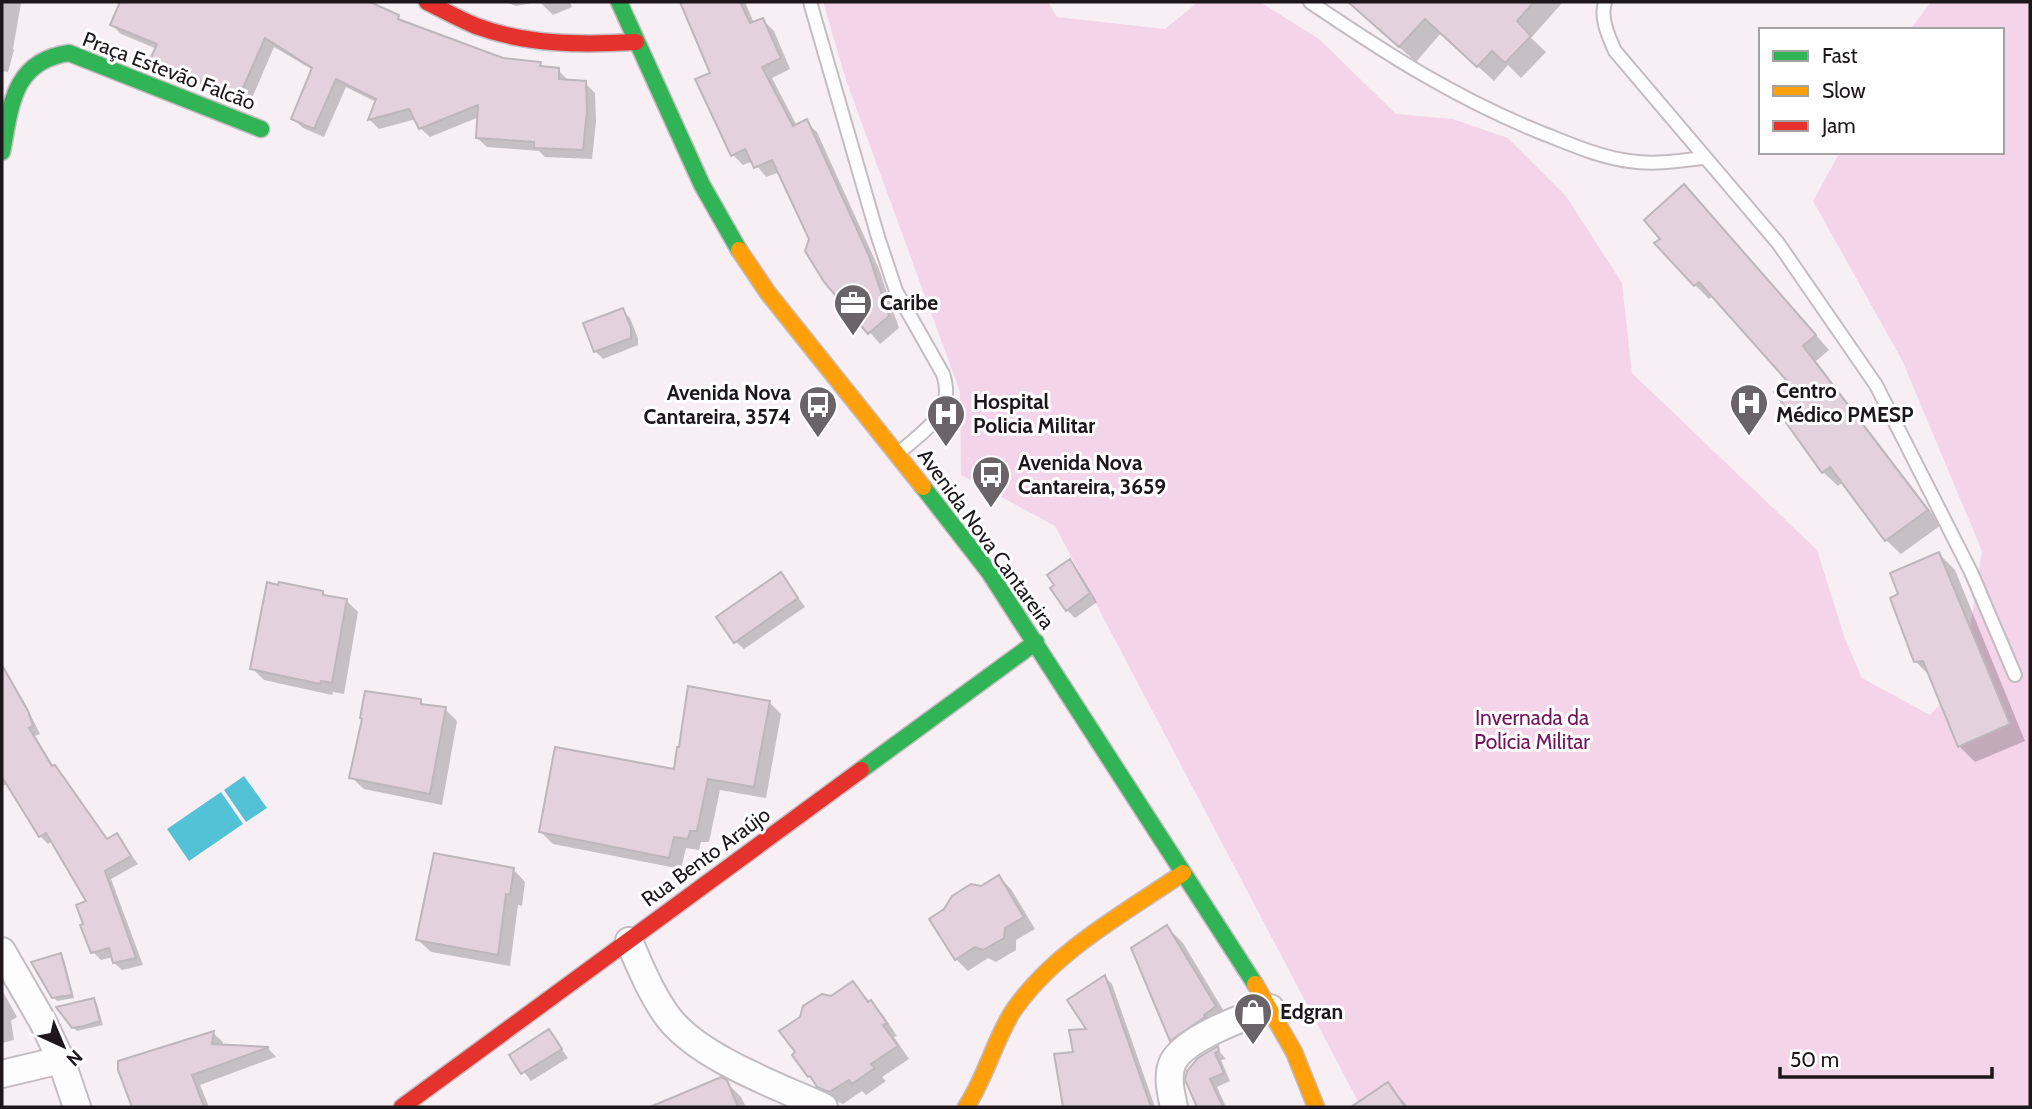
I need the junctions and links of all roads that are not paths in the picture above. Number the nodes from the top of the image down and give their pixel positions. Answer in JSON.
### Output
{"nodes":[{"id":1,"x":427,"y":2,"type":"edge"},
{"id":2,"x":619,"y":2,"type":"edge"},
{"id":3,"x":810,"y":2,"type":"edge"},
{"id":4,"x":1310,"y":2,"type":"edge"},
{"id":5,"x":1605,"y":2,"type":"edge"},
{"id":6,"x":636,"y":42,"type":"junction"},
{"id":7,"x":261,"y":129,"type":"dead end"},
{"id":8,"x":3,"y":145,"type":"edge"},
{"id":9,"x":1703,"y":158,"type":"junction"},
{"id":10,"x":898,"y":454,"type":"junction"},
{"id":11,"x":1036,"y":642,"type":"junction"},
{"id":12,"x":2015,"y":675,"type":"dead end"},
{"id":13,"x":1183,"y":873,"type":"junction"},
{"id":14,"x":629,"y":941,"type":"junction"},
{"id":15,"x":2,"y":951,"type":"edge"},
{"id":16,"x":1270,"y":1008,"type":"junction"},
{"id":17,"x":61,"y":1060,"type":"junction"},
{"id":18,"x":2,"y":1074,"type":"edge"},
{"id":19,"x":77,"y":1107,"type":"edge"},
{"id":20,"x":402,"y":1107,"type":"edge"},
{"id":21,"x":824,"y":1107,"type":"edge"},
{"id":22,"x":966,"y":1107,"type":"edge"},
{"id":23,"x":1174,"y":1107,"type":"edge"},
{"id":24,"x":1316,"y":1107,"type":"edge"}],
"edges":[{"from":1,"to":6,"type":"street"},
{"from":2,"to":6,"type":"street","name":"Avenida Nova Cantareira"},
{"from":3,"to":10,"type":"lane"},
{"from":4,"to":9,"type":"lane"},
{"from":5,"to":9,"type":"lane"},
{"from":6,"to":10,"type":"street","name":"Avenida Nova Cantareira"},
{"from":7,"to":8,"type":"street","name":"Praça Estevão Falcão"},
{"from":9,"to":12,"type":"lane"},
{"from":10,"to":11,"type":"street","name":"Avenida Nova Cantareira"},
{"from":11,"to":13,"type":"street","name":"Avenida Nova Cantareira"},
{"from":11,"to":14,"type":"street","name":"Rua Bento Araújo"},
{"from":13,"to":16,"type":"street","name":"Avenida Nova Cantareira"},
{"from":13,"to":22,"type":"street"},
{"from":14,"to":20,"type":"street","name":"Rua Bento Araújo"},
{"from":14,"to":21,"type":"street"},
{"from":15,"to":17,"type":"street"},
{"from":16,"to":23,"type":"street"},
{"from":16,"to":24,"type":"street","name":"Avenida Nova Cantareira"},
{"from":17,"to":18,"type":"street"},
{"from":17,"to":19,"type":"street"}]}
